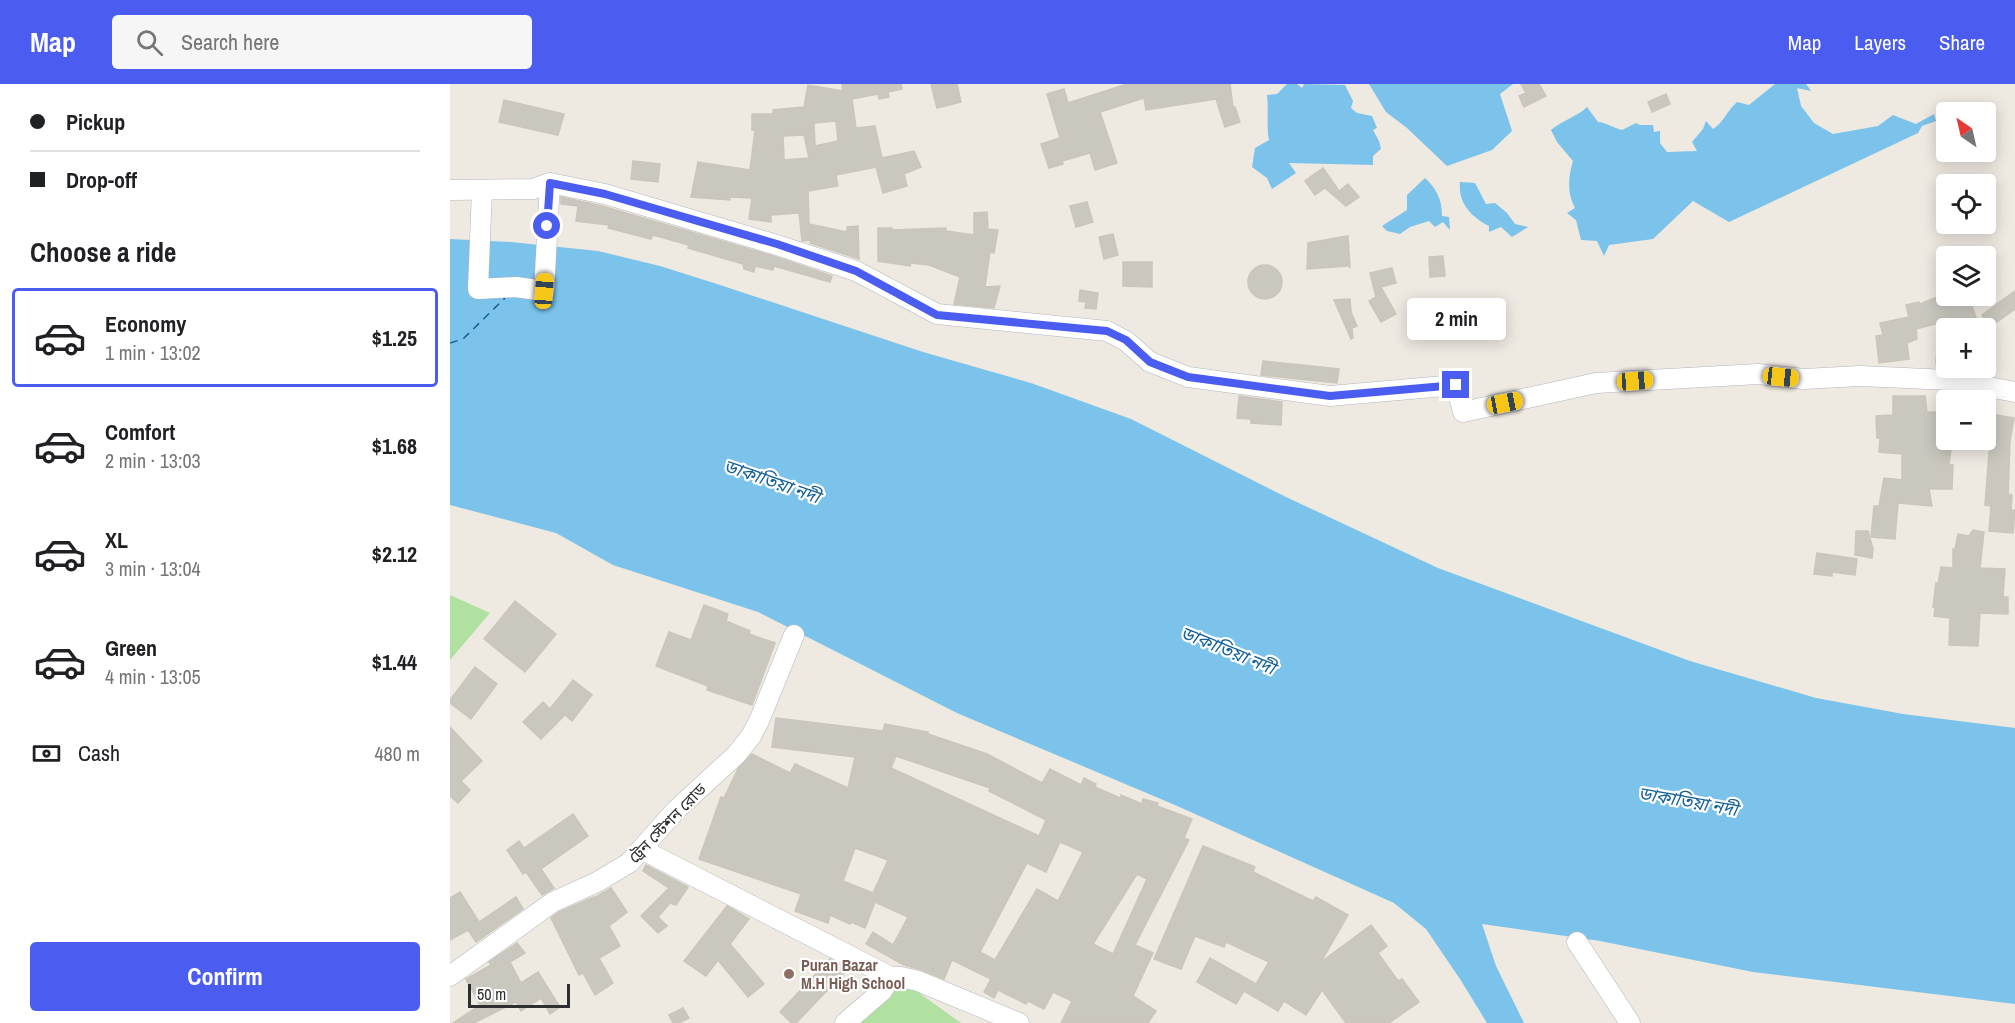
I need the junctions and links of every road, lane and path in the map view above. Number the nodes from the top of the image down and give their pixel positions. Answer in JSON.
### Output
{"nodes":[{"id":1,"x":550,"y":183,"type":"junction"},
{"id":2,"x":450,"y":190,"type":"edge"},
{"id":3,"x":482,"y":190,"type":"junction"},
{"id":4,"x":2015,"y":392,"type":"edge"},
{"id":5,"x":794,"y":635,"type":"dead end"},
{"id":6,"x":641,"y":849,"type":"junction"},
{"id":7,"x":1577,"y":942,"type":"dead end"},
{"id":8,"x":450,"y":976,"type":"edge"},
{"id":9,"x":891,"y":977,"type":"junction"},
{"id":10,"x":845,"y":1023,"type":"edge"},
{"id":11,"x":1019,"y":1023,"type":"edge"},
{"id":12,"x":1630,"y":1023,"type":"edge"}],
"edges":[{"from":1,"to":3,"type":"street"},
{"from":1,"to":3,"type":"street"},
{"from":1,"to":4,"type":"street"},
{"from":2,"to":3,"type":"street"},
{"from":5,"to":6,"type":"street","name":"ট্রেন স্টেশন রোড"},
{"from":6,"to":8,"type":"street","name":"ট্রেন স্টেশন রোড"},
{"from":6,"to":9,"type":"street"},
{"from":7,"to":12,"type":"street"},
{"from":9,"to":10,"type":"street"},
{"from":9,"to":11,"type":"street"}]}
